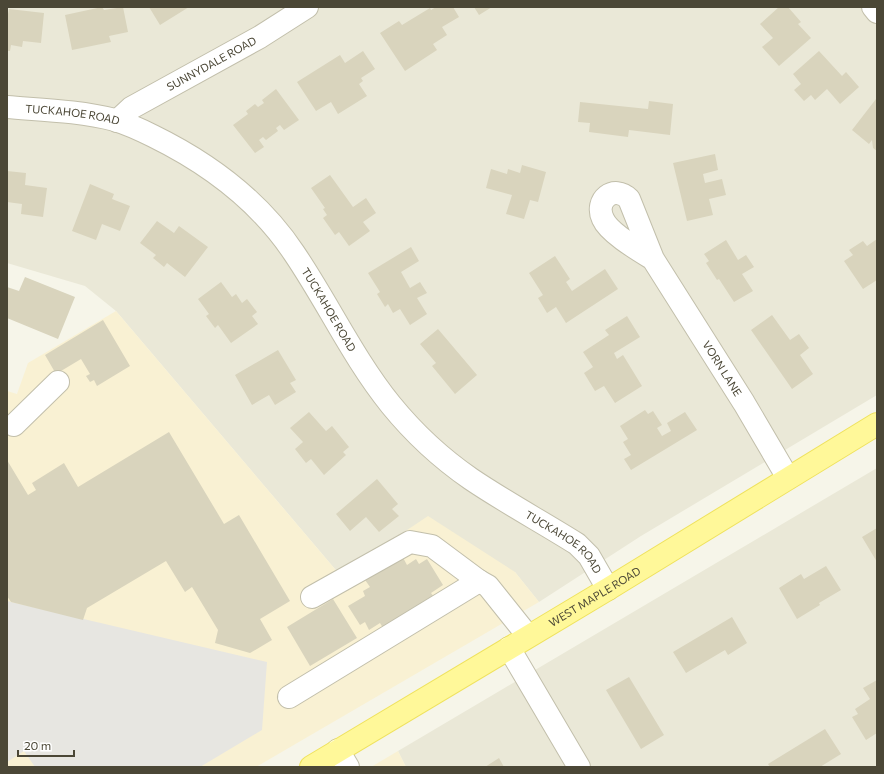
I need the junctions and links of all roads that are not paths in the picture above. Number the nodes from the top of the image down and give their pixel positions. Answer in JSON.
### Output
{"nodes":[{"id":1,"x":307,"y":7,"type":"edge"},
{"id":2,"x":873,"y":7,"type":"edge"},
{"id":3,"x":877,"y":12,"type":"edge"},
{"id":4,"x":7,"y":107,"type":"edge"},
{"id":5,"x":117,"y":121,"type":"junction"},
{"id":6,"x":654,"y":260,"type":"dead end"},
{"id":7,"x":58,"y":382,"type":"dead end"},
{"id":8,"x":877,"y":424,"type":"edge"},
{"id":9,"x":14,"y":425,"type":"dead end"},
{"id":10,"x":788,"y":478,"type":"junction"},
{"id":11,"x":479,"y":581,"type":"junction"},
{"id":12,"x":608,"y":589,"type":"junction"},
{"id":13,"x":312,"y":597,"type":"dead end"},
{"id":14,"x":528,"y":636,"type":"junction"},
{"id":15,"x":509,"y":648,"type":"junction"},
{"id":16,"x":289,"y":697,"type":"dead end"},
{"id":17,"x":343,"y":759,"type":"edge"},
{"id":18,"x":311,"y":767,"type":"edge"},
{"id":19,"x":579,"y":767,"type":"edge"}],
"edges":[{"from":1,"to":5,"type":"street","name":"SUNNYDALE ROAD"},
{"from":2,"to":3,"type":"street"},
{"from":4,"to":5,"type":"street","name":"TUCKAHOE ROAD"},
{"from":5,"to":12,"type":"street","name":"TUCKAHOE ROAD"},
{"from":6,"to":10,"type":"street","name":"VORN LANE"},
{"from":7,"to":9,"type":"street"},
{"from":8,"to":10,"type":"main road","name":"WEST MAPLE ROAD"},
{"from":10,"to":12,"type":"main road","name":"WEST MAPLE ROAD"},
{"from":11,"to":13,"type":"street"},
{"from":11,"to":14,"type":"street"},
{"from":11,"to":16,"type":"street"},
{"from":12,"to":14,"type":"main road","name":"WEST MAPLE ROAD"},
{"from":14,"to":15,"type":"main road","name":"WEST MAPLE ROAD"},
{"from":15,"to":17,"type":"main road","name":"WEST MAPLE ROAD"},
{"from":15,"to":19,"type":"street"},
{"from":17,"to":18,"type":"main road","name":"WEST MAPLE ROAD"}]}
